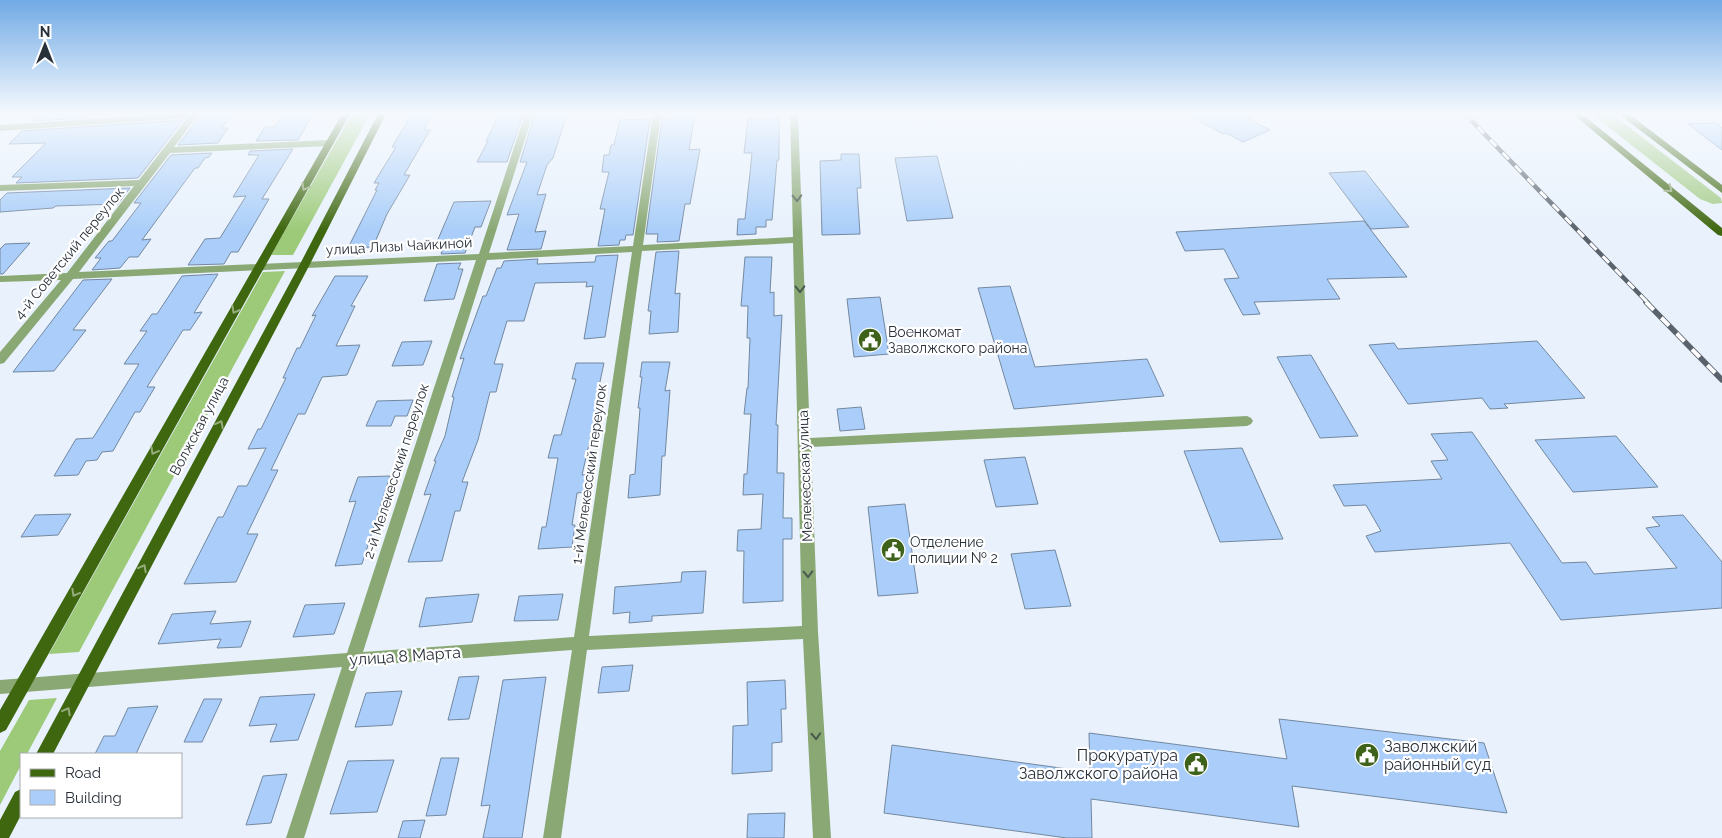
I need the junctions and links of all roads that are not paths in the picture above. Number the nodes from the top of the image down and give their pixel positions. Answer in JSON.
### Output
{"nodes":[{"id":1,"x":165,"y":153,"type":"edge"},
{"id":2,"x":323,"y":153,"type":"edge"},
{"id":3,"x":362,"y":153,"type":"edge"},
{"id":4,"x":516,"y":153,"type":"edge"},
{"id":5,"x":652,"y":153,"type":"edge"},
{"id":6,"x":796,"y":153,"type":"edge"},
{"id":7,"x":1625,"y":153,"type":"edge"},
{"id":8,"x":1674,"y":153,"type":"edge"},
{"id":9,"x":142,"y":182,"type":"junction"},
{"id":10,"x":0,"y":188,"type":"edge"},
{"id":11,"x":1722,"y":190,"type":"edge"},
{"id":12,"x":1722,"y":221,"type":"edge"},
{"id":13,"x":1709,"y":222,"type":"junction"},
{"id":14,"x":1722,"y":233,"type":"edge"},
{"id":15,"x":799,"y":240,"type":"junction"},
{"id":16,"x":639,"y":248,"type":"junction"},
{"id":17,"x":482,"y":256,"type":"junction"},
{"id":18,"x":304,"y":266,"type":"junction"},
{"id":19,"x":259,"y":268,"type":"junction"},
{"id":20,"x":70,"y":276,"type":"junction"},
{"id":21,"x":0,"y":279,"type":"edge"},
{"id":22,"x":0,"y":360,"type":"edge"},
{"id":23,"x":1247,"y":421,"type":"dead end"},
{"id":24,"x":804,"y":443,"type":"junction"},
{"id":25,"x":810,"y":632,"type":"junction"},
{"id":26,"x":581,"y":644,"type":"junction"},
{"id":27,"x":353,"y":660,"type":"junction"},
{"id":28,"x":82,"y":683,"type":"junction"},
{"id":29,"x":22,"y":686,"type":"junction"},
{"id":30,"x":0,"y":687,"type":"edge"},
{"id":31,"x":0,"y":725,"type":"edge"},
{"id":32,"x":45,"y":753,"type":"edge"},
{"id":33,"x":20,"y":800,"type":"edge"},
{"id":34,"x":0,"y":838,"type":"edge"},
{"id":35,"x":295,"y":838,"type":"edge"},
{"id":36,"x":552,"y":838,"type":"edge"},
{"id":37,"x":822,"y":838,"type":"edge"}],
"edges":[{"from":1,"to":9,"type":"street","name":"4-й Советский переулок"},
{"from":2,"to":19,"type":"main road","name":"Волжская улица","one_way":true},
{"from":3,"to":18,"type":"main road","name":"Волжская улица"},
{"from":4,"to":17,"type":"street","name":"2-й Мелекесский переулок"},
{"from":5,"to":16,"type":"street","name":"1-й Мелекесский переулок"},
{"from":6,"to":15,"type":"street","name":"Мелекесская улица","one_way":true},
{"from":7,"to":13,"type":"main road","one_way":true},
{"from":8,"to":11,"type":"main road"},
{"from":9,"to":10,"type":"street"},
{"from":9,"to":20,"type":"street","name":"4-й Советский переулок"},
{"from":12,"to":13,"type":"main road"},
{"from":13,"to":14,"type":"main road"},
{"from":15,"to":16,"type":"street","name":"улица Лизы Чайкиной"},
{"from":15,"to":24,"type":"street","name":"Мелекесская улица","one_way":true},
{"from":16,"to":17,"type":"street","name":"улица Лизы Чайкиной"},
{"from":16,"to":26,"type":"street","name":"1-й Мелекесский переулок"},
{"from":17,"to":18,"type":"street","name":"улица Лизы Чайкиной"},
{"from":17,"to":27,"type":"street","name":"2-й Мелекесский переулок"},
{"from":18,"to":19,"type":"street","name":"улица Лизы Чайкиной"},
{"from":28,"to":18,"type":"main road","name":"Волжская улица","one_way":true},
{"from":19,"to":20,"type":"street","name":"улица Лизы Чайкиной"},
{"from":19,"to":29,"type":"main road","name":"Волжская улица","one_way":true},
{"from":20,"to":21,"type":"street","name":"улица Лизы Чайкиной"},
{"from":20,"to":22,"type":"street","name":"4-й Советский переулок"},
{"from":23,"to":24,"type":"street"},
{"from":24,"to":25,"type":"street","name":"Мелекесская улица","one_way":true},
{"from":25,"to":26,"type":"street","name":"улица 8 Марта"},
{"from":25,"to":37,"type":"street","name":"Мелекесская улица","one_way":true},
{"from":26,"to":27,"type":"street","name":"улица 8 Марта"},
{"from":26,"to":36,"type":"street","name":"1-й Мелекесский переулок"},
{"from":27,"to":28,"type":"street","name":"улица 8 Марта"},
{"from":27,"to":35,"type":"street","name":"2-й Мелекесский переулок"},
{"from":28,"to":29,"type":"street","name":"улица 8 Марта"},
{"from":32,"to":28,"type":"main road","name":"Волжская улица","one_way":true},
{"from":29,"to":30,"type":"street","name":"улица 8 Марта"},
{"from":29,"to":31,"type":"main road","name":"Волжская улица"},
{"from":33,"to":34,"type":"main road"}]}
